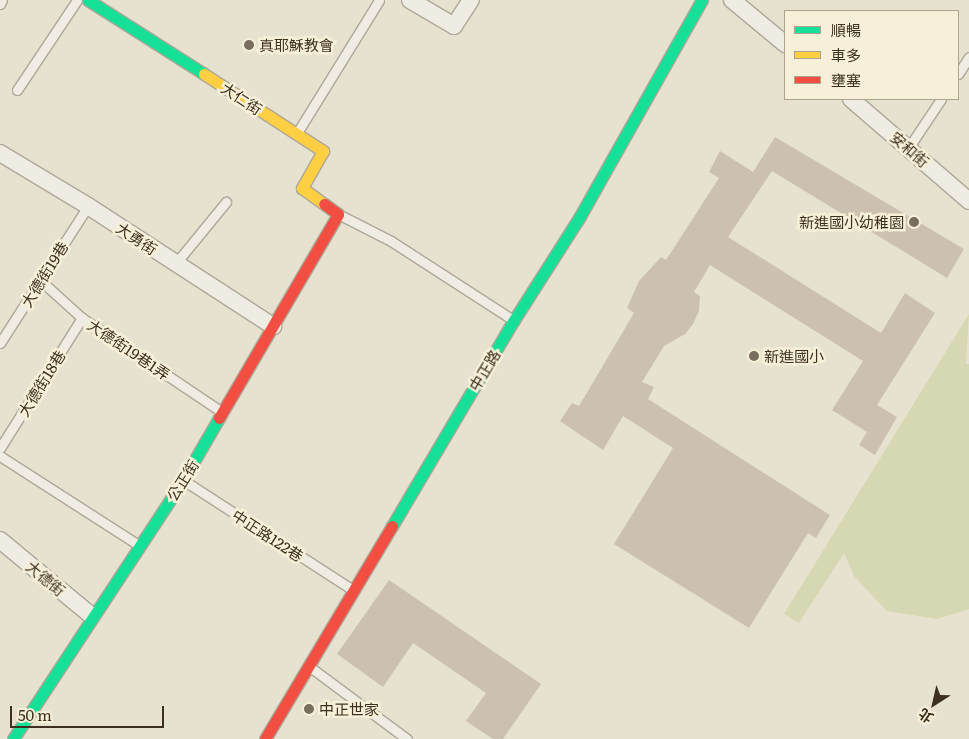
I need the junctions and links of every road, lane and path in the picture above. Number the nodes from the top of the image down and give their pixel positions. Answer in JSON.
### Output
{"nodes":[{"id":1,"x":2,"y":0,"type":"edge"},
{"id":2,"x":77,"y":0,"type":"edge"},
{"id":3,"x":88,"y":0,"type":"edge"},
{"id":4,"x":380,"y":0,"type":"edge"},
{"id":5,"x":410,"y":0,"type":"edge"},
{"id":6,"x":471,"y":0,"type":"edge"},
{"id":7,"x":702,"y":0,"type":"edge"},
{"id":8,"x":732,"y":0,"type":"edge"},
{"id":9,"x":0,"y":4,"type":"edge"},
{"id":10,"x":784,"y":43,"type":"edge"},
{"id":11,"x":969,"y":58,"type":"edge"},
{"id":12,"x":959,"y":73,"type":"edge"},
{"id":13,"x":18,"y":90,"type":"dead end"},
{"id":14,"x":852,"y":100,"type":"edge"},
{"id":15,"x":940,"y":100,"type":"edge"},
{"id":16,"x":297,"y":133,"type":"junction"},
{"id":17,"x":909,"y":147,"type":"junction"},
{"id":18,"x":0,"y":153,"type":"edge"},
{"id":19,"x":969,"y":201,"type":"edge"},
{"id":20,"x":226,"y":202,"type":"dead end"},
{"id":21,"x":88,"y":206,"type":"junction"},
{"id":22,"x":338,"y":214,"type":"junction"},
{"id":23,"x":176,"y":263,"type":"junction"},
{"id":24,"x":40,"y":280,"type":"junction"},
{"id":25,"x":82,"y":318,"type":"junction"},
{"id":26,"x":514,"y":320,"type":"junction"},
{"id":27,"x":273,"y":326,"type":"junction"},
{"id":28,"x":0,"y":343,"type":"edge"},
{"id":29,"x":222,"y":412,"type":"junction"},
{"id":30,"x":0,"y":448,"type":"edge"},
{"id":31,"x":0,"y":456,"type":"edge"},
{"id":32,"x":183,"y":480,"type":"junction"},
{"id":33,"x":0,"y":540,"type":"edge"},
{"id":34,"x":140,"y":546,"type":"junction"},
{"id":35,"x":353,"y":590,"type":"junction"},
{"id":36,"x":92,"y":616,"type":"junction"},
{"id":37,"x":310,"y":666,"type":"junction"},
{"id":38,"x":13,"y":739,"type":"edge"},
{"id":39,"x":265,"y":739,"type":"edge"},
{"id":40,"x":407,"y":739,"type":"edge"}],
"edges":[{"from":1,"to":9,"type":"lane"},
{"from":2,"to":13,"type":"lane"},
{"from":3,"to":16,"type":"street","name":"大仁街"},
{"from":4,"to":16,"type":"lane"},
{"from":5,"to":6,"type":"street"},
{"from":7,"to":26,"type":"street","name":"中正路"},
{"from":8,"to":10,"type":"street"},
{"from":11,"to":12,"type":"lane"},
{"from":14,"to":17,"type":"street","name":"安和街"},
{"from":15,"to":17,"type":"lane"},
{"from":16,"to":22,"type":"street","name":"大仁街"},
{"from":17,"to":19,"type":"street","name":"安和街"},
{"from":18,"to":21,"type":"street","name":"大勇街"},
{"from":20,"to":23,"type":"lane"},
{"from":21,"to":23,"type":"street","name":"大勇街"},
{"from":21,"to":24,"type":"lane","name":"大德街19巷"},
{"from":22,"to":26,"type":"lane"},
{"from":22,"to":27,"type":"street","name":"公正街"},
{"from":23,"to":27,"type":"street","name":"大勇街"},
{"from":24,"to":25,"type":"lane","name":"大德街19巷1弄"},
{"from":24,"to":28,"type":"lane","name":"大德街19巷"},
{"from":25,"to":29,"type":"lane","name":"大德街19巷1弄"},
{"from":25,"to":30,"type":"lane","name":"大德街18巷"},
{"from":26,"to":35,"type":"street","name":"中正路"},
{"from":27,"to":29,"type":"street","name":"公正街"},
{"from":29,"to":32,"type":"street","name":"公正街"},
{"from":31,"to":34,"type":"lane"},
{"from":32,"to":34,"type":"street","name":"公正街"},
{"from":32,"to":35,"type":"lane","name":"中正路122巷"},
{"from":33,"to":36,"type":"street","name":"大德街"},
{"from":34,"to":36,"type":"street","name":"公正街"},
{"from":35,"to":37,"type":"street","name":"中正路"},
{"from":36,"to":38,"type":"street","name":"公正街"},
{"from":37,"to":39,"type":"street","name":"中正路"},
{"from":37,"to":40,"type":"lane"}]}
